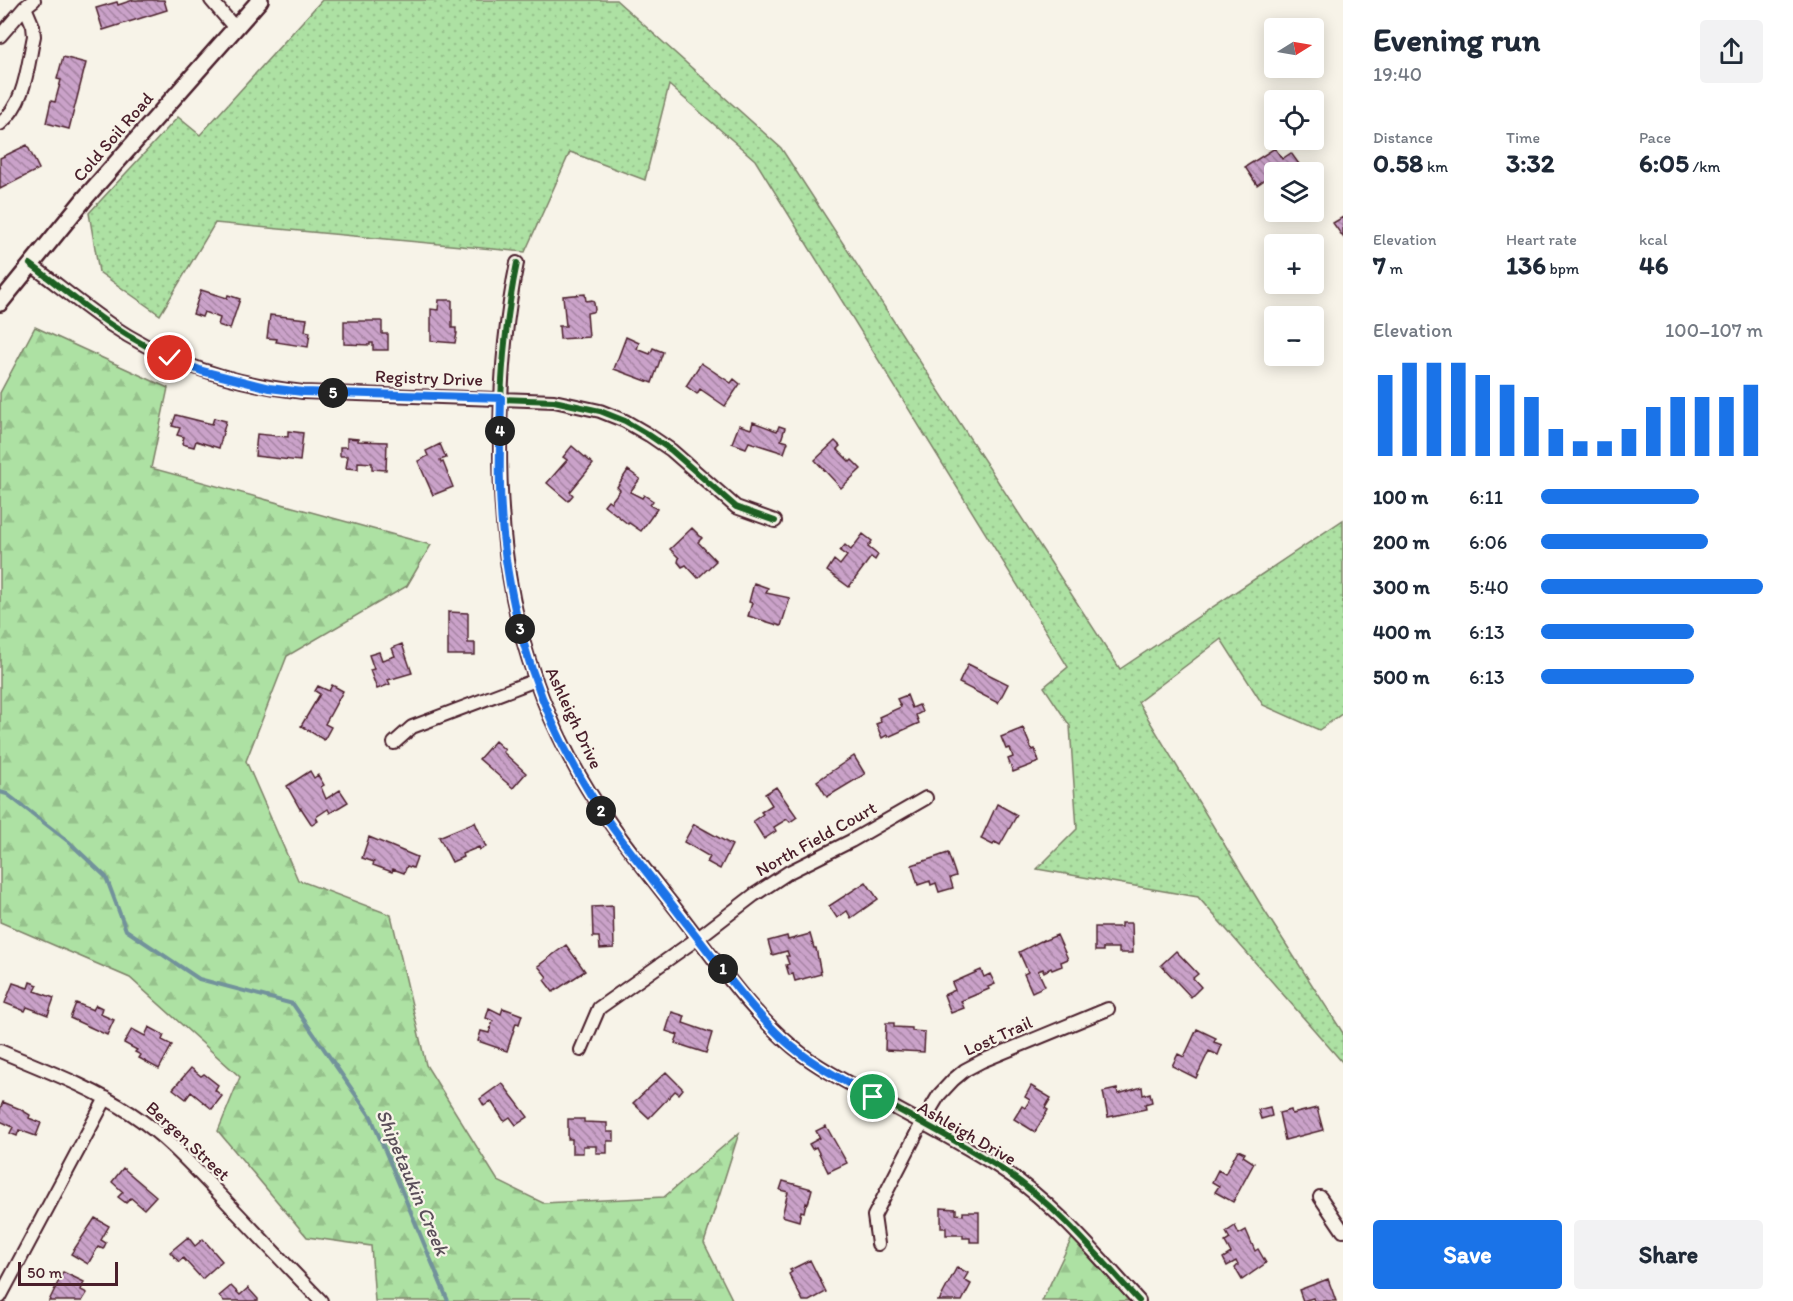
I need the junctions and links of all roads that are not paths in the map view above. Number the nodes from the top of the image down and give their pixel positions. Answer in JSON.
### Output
{"nodes":[{"id":1,"x":211,"y":0,"type":"edge"},
{"id":2,"x":260,"y":0,"type":"edge"},
{"id":3,"x":30,"y":4,"type":"edge"},
{"id":4,"x":235,"y":28,"type":"junction"},
{"id":5,"x":0,"y":36,"type":"edge"},
{"id":6,"x":0,"y":124,"type":"edge"},
{"id":7,"x":517,"y":263,"type":"dead end"},
{"id":8,"x":30,"y":264,"type":"junction"},
{"id":9,"x":0,"y":303,"type":"edge"},
{"id":10,"x":501,"y":398,"type":"junction"},
{"id":11,"x":775,"y":521,"type":"dead end"},
{"id":12,"x":536,"y":680,"type":"junction"},
{"id":13,"x":394,"y":743,"type":"dead end"},
{"id":14,"x":926,"y":798,"type":"dead end"},
{"id":15,"x":698,"y":938,"type":"junction"},
{"id":16,"x":1108,"y":1009,"type":"dead end"},
{"id":17,"x":581,"y":1050,"type":"dead end"},
{"id":18,"x":0,"y":1051,"type":"edge"},
{"id":19,"x":106,"y":1098,"type":"junction"},
{"id":20,"x":922,"y":1123,"type":"junction"},
{"id":21,"x":1320,"y":1197,"type":"dead end"},
{"id":22,"x":1343,"y":1231,"type":"edge"},
{"id":23,"x":878,"y":1244,"type":"dead end"},
{"id":24,"x":2,"y":1289,"type":"edge"},
{"id":25,"x":321,"y":1301,"type":"edge"},
{"id":26,"x":1139,"y":1301,"type":"edge"}],
"edges":[{"from":1,"to":4,"type":"street"},
{"from":2,"to":4,"type":"street","name":"Cold Soil Road"},
{"from":3,"to":5,"type":"street"},
{"from":3,"to":6,"type":"street"},
{"from":4,"to":8,"type":"street","name":"Cold Soil Road"},
{"from":7,"to":10,"type":"street","name":"Ashleigh Drive"},
{"from":8,"to":9,"type":"street","name":"Cold Soil Road"},
{"from":8,"to":10,"type":"street","name":"Registry Drive"},
{"from":10,"to":11,"type":"street","name":"Registry Drive"},
{"from":10,"to":12,"type":"street","name":"Ashleigh Drive"},
{"from":12,"to":13,"type":"street"},
{"from":12,"to":15,"type":"street","name":"Ashleigh Drive"},
{"from":14,"to":15,"type":"street","name":"North Field Court"},
{"from":15,"to":17,"type":"street","name":"North Field Court"},
{"from":15,"to":20,"type":"street","name":"Ashleigh Drive"},
{"from":16,"to":20,"type":"street","name":"Lost Trail"},
{"from":18,"to":19,"type":"street","name":"Bergen Street"},
{"from":19,"to":24,"type":"street"},
{"from":19,"to":25,"type":"street","name":"Bergen Street"},
{"from":20,"to":23,"type":"street","name":"Lost Trail"},
{"from":20,"to":26,"type":"street","name":"Ashleigh Drive"},
{"from":21,"to":22,"type":"street"}]}
